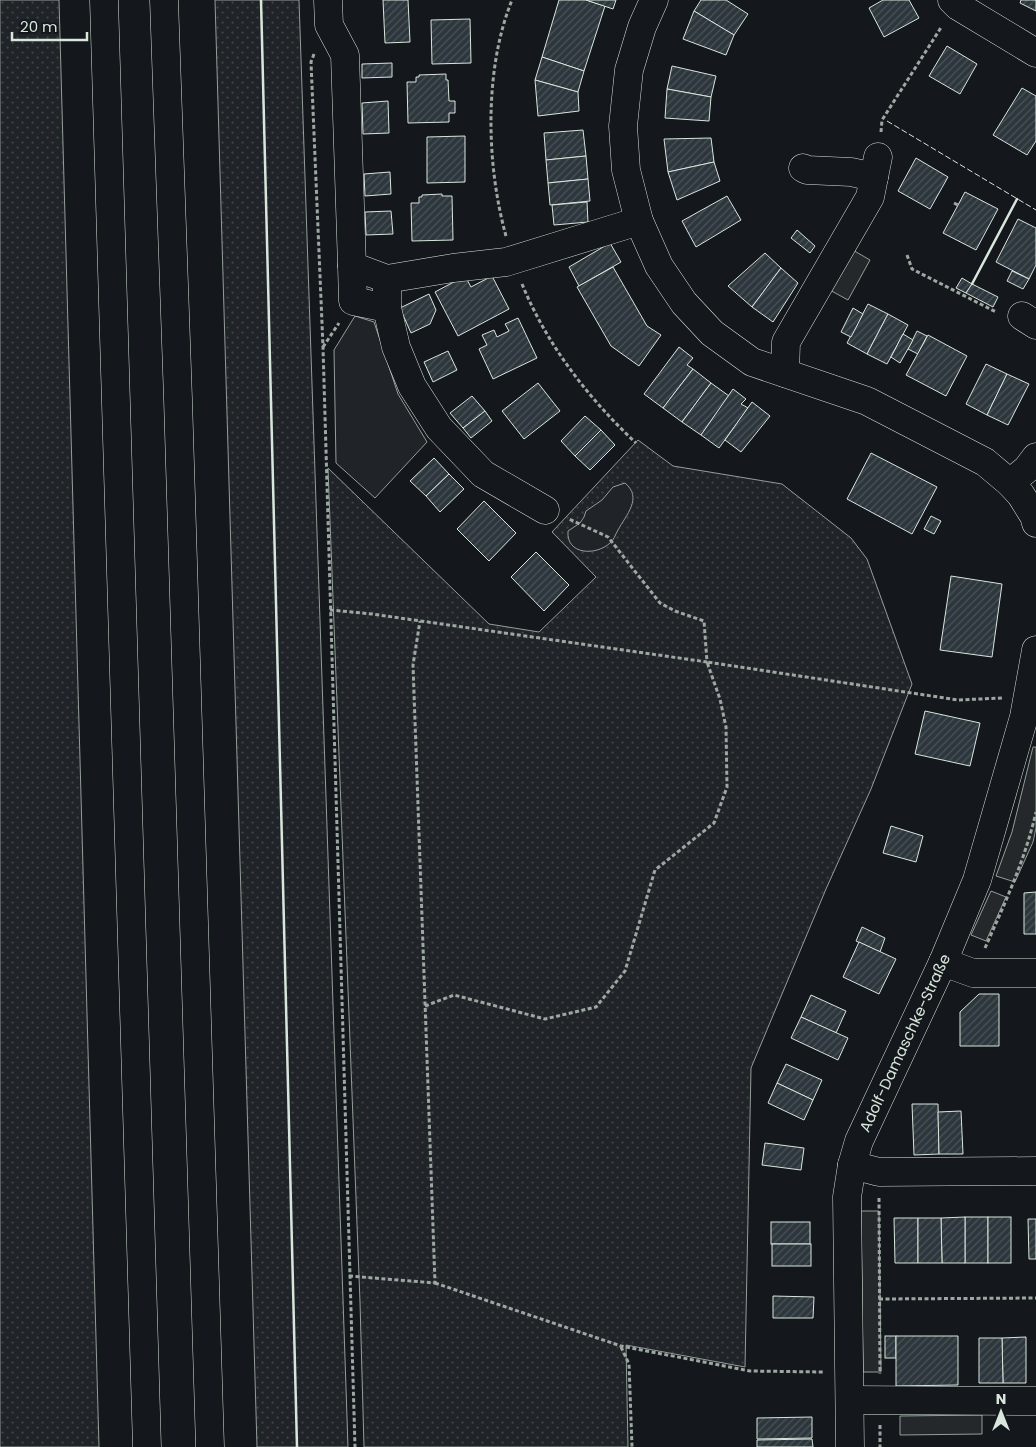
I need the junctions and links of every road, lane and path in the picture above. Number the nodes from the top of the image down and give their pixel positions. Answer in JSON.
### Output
{"nodes":[{"id":1,"x":104,"y":0,"type":"edge"},
{"id":2,"x":164,"y":0,"type":"edge"},
{"id":3,"x":512,"y":0,"type":"edge"},
{"id":4,"x":654,"y":0,"type":"edge"},
{"id":5,"x":955,"y":3,"type":"edge"},
{"id":6,"x":328,"y":12,"type":"edge"},
{"id":7,"x":1036,"y":52,"type":"edge"},
{"id":8,"x":876,"y":167,"type":"junction"},
{"id":9,"x":802,"y":168,"type":"dead end"},
{"id":10,"x":954,"y":203,"type":"dead end"},
{"id":11,"x":958,"y":205,"type":"dead end"},
{"id":12,"x":639,"y":220,"type":"junction"},
{"id":13,"x":907,"y":255,"type":"dead end"},
{"id":14,"x":512,"y":260,"type":"junction"},
{"id":15,"x":352,"y":266,"type":"junction"},
{"id":16,"x":387,"y":279,"type":"junction"},
{"id":17,"x":387,"y":308,"type":"junction"},
{"id":18,"x":1030,"y":322,"type":"edge"},
{"id":19,"x":785,"y":373,"type":"junction"},
{"id":20,"x":636,"y":443,"type":"dead end"},
{"id":21,"x":1036,"y":457,"type":"edge"},
{"id":22,"x":1010,"y":483,"type":"junction"},
{"id":23,"x":545,"y":510,"type":"joint"},
{"id":24,"x":1036,"y":523,"type":"edge"},
{"id":25,"x":330,"y":610,"type":"junction"},
{"id":26,"x":420,"y":621,"type":"junction"},
{"id":27,"x":1036,"y":650,"type":"edge"},
{"id":28,"x":707,"y":662,"type":"junction"},
{"id":29,"x":1032,"y":698,"type":"edge"},
{"id":30,"x":1036,"y":812,"type":"edge"},
{"id":31,"x":944,"y":962,"type":"junction"},
{"id":32,"x":973,"y":973,"type":"junction"},
{"id":33,"x":1036,"y":974,"type":"edge"},
{"id":34,"x":425,"y":1006,"type":"junction"},
{"id":35,"x":852,"y":1165,"type":"junction"},
{"id":36,"x":1036,"y":1171,"type":"edge"},
{"id":37,"x":879,"y":1172,"type":"junction"},
{"id":38,"x":349,"y":1276,"type":"junction"},
{"id":39,"x":435,"y":1283,"type":"junction"},
{"id":40,"x":1036,"y":1298,"type":"edge"},
{"id":41,"x":879,"y":1299,"type":"junction"},
{"id":42,"x":621,"y":1346,"type":"junction"},
{"id":43,"x":850,"y":1372,"type":"junction"},
{"id":44,"x":850,"y":1400,"type":"junction"},
{"id":45,"x":880,"y":1400,"type":"junction"},
{"id":46,"x":1036,"y":1401,"type":"edge"},
{"id":47,"x":147,"y":1447,"type":"edge"},
{"id":48,"x":210,"y":1447,"type":"edge"},
{"id":49,"x":355,"y":1447,"type":"edge"},
{"id":50,"x":632,"y":1447,"type":"edge"},
{"id":51,"x":850,"y":1447,"type":"edge"},
{"id":52,"x":880,"y":1447,"type":"edge"}],
"edges":[{"from":1,"to":47,"type":"main road"},
{"from":2,"to":48,"type":"main road"},
{"from":3,"to":14,"type":"path"},
{"from":4,"to":12,"type":"main road"},
{"from":5,"to":7,"type":"main road"},
{"from":5,"to":8,"type":"path"},
{"from":6,"to":15,"type":"main road"},
{"from":6,"to":25,"type":"path"},
{"from":8,"to":9,"type":"main road"},
{"from":8,"to":19,"type":"main road"},
{"from":10,"to":11,"type":"path"},
{"from":12,"to":14,"type":"main road"},
{"from":12,"to":19,"type":"main road"},
{"from":13,"to":18,"type":"path"},
{"from":14,"to":16,"type":"main road"},
{"from":14,"to":20,"type":"path"},
{"from":15,"to":16,"type":"main road"},
{"from":15,"to":17,"type":"main road"},
{"from":16,"to":17,"type":"main road"},
{"from":17,"to":23,"type":"main road"},
{"from":19,"to":22,"type":"main road"},
{"from":21,"to":22,"type":"main road"},
{"from":22,"to":24,"type":"main road"},
{"from":23,"to":28,"type":"path"},
{"from":25,"to":26,"type":"path"},
{"from":25,"to":38,"type":"path"},
{"from":26,"to":28,"type":"path"},
{"from":26,"to":34,"type":"path"},
{"from":27,"to":29,"type":"main road","name":"Adolf-Damaschke-Straße"},
{"from":28,"to":29,"type":"path"},
{"from":28,"to":34,"type":"path"},
{"from":29,"to":31,"type":"main road","name":"Adolf-Damaschke-Straße"},
{"from":30,"to":32,"type":"path"},
{"from":31,"to":32,"type":"main road"},
{"from":31,"to":35,"type":"main road","name":"Adolf-Damaschke-Straße"},
{"from":32,"to":33,"type":"main road"},
{"from":34,"to":39,"type":"path"},
{"from":35,"to":37,"type":"main road"},
{"from":35,"to":43,"type":"main road","name":"Adolf-Damaschke-Straße"},
{"from":36,"to":37,"type":"main road"},
{"from":37,"to":41,"type":"path"},
{"from":38,"to":39,"type":"path"},
{"from":38,"to":49,"type":"path"},
{"from":39,"to":42,"type":"path"},
{"from":40,"to":41,"type":"path"},
{"from":41,"to":45,"type":"path"},
{"from":42,"to":43,"type":"path"},
{"from":42,"to":50,"type":"path"},
{"from":43,"to":44,"type":"main road","name":"Adolf-Damaschke-Straße"},
{"from":44,"to":45,"type":"main road"},
{"from":44,"to":51,"type":"main road","name":"Adolf-Damaschke-Straße"},
{"from":45,"to":46,"type":"main road"},
{"from":45,"to":52,"type":"path"}]}
